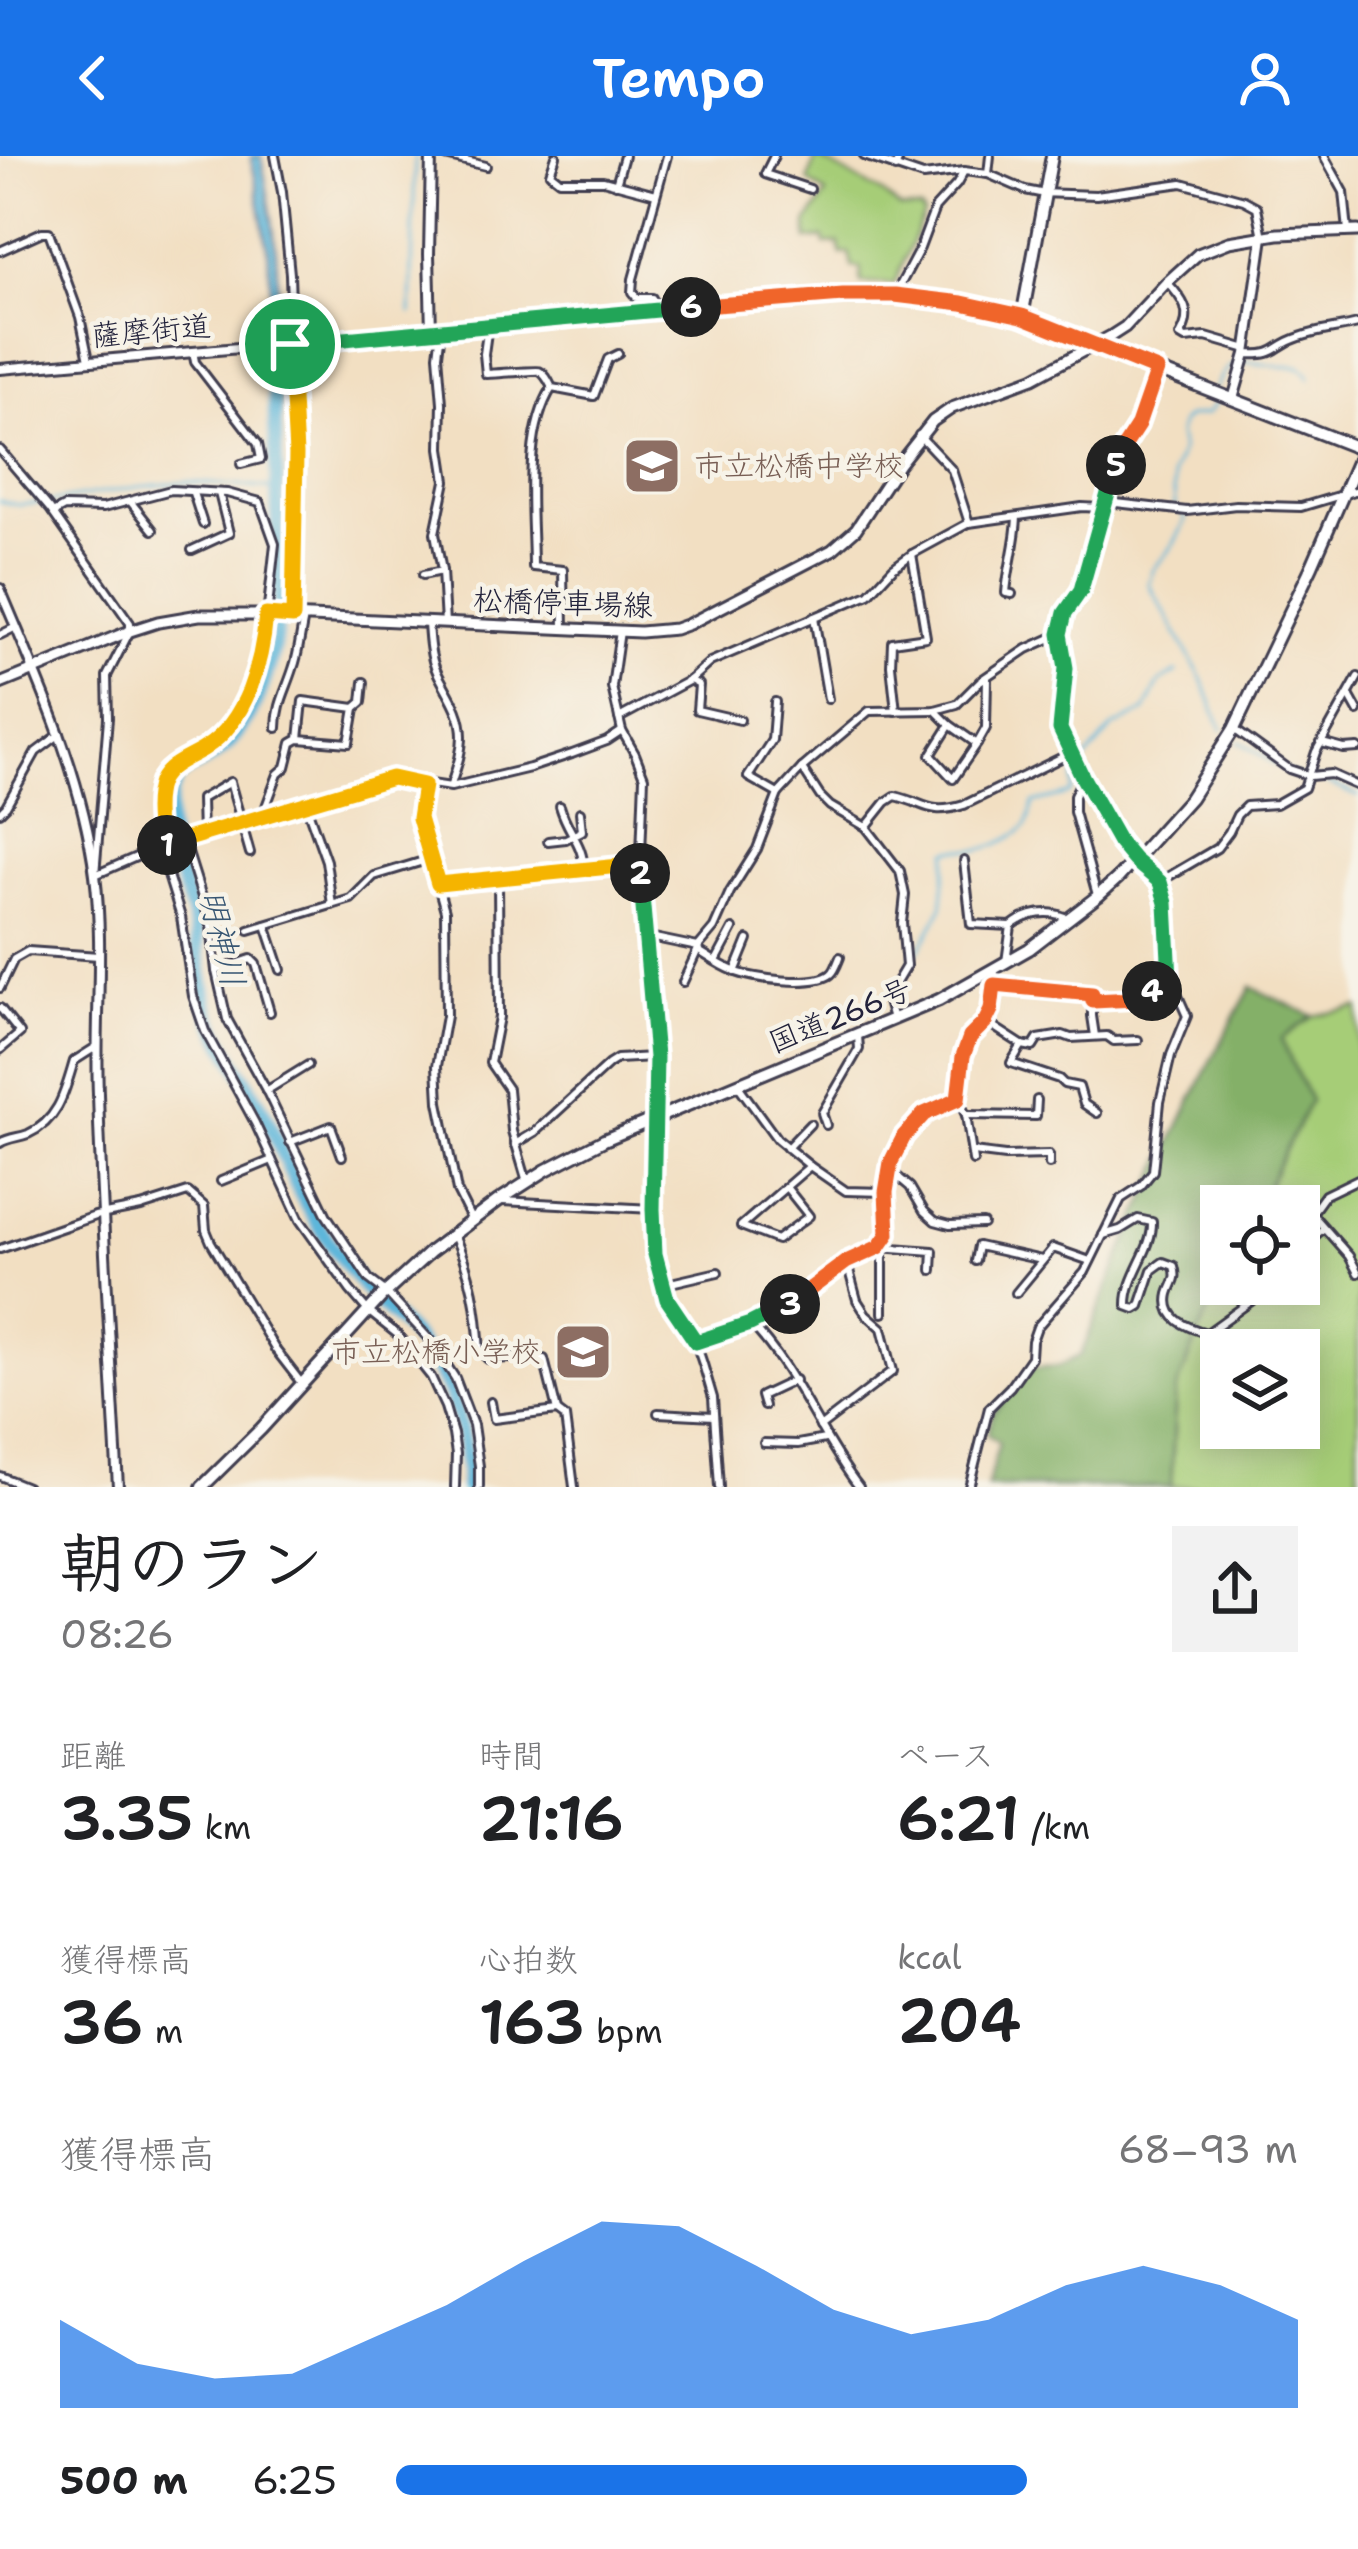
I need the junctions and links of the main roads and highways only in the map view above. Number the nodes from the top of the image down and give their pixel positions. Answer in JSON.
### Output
{"nodes":[{"id":1,"x":1052,"y":156,"type":"edge"},
{"id":2,"x":1353,"y":231,"type":"edge"},
{"id":3,"x":1093,"y":346,"type":"junction"},
{"id":4,"x":1358,"y":448,"type":"edge"},
{"id":5,"x":1358,"y":460,"type":"edge"},
{"id":6,"x":0,"y":684,"type":"edge"},
{"id":7,"x":202,"y":1487,"type":"edge"}],
"edges":[{"from":1,"to":3,"type":"main road"},
{"from":2,"to":3,"type":"main road","name":"松橋停車場線"},
{"from":3,"to":4,"type":"main road"},
{"from":3,"to":6,"type":"main road","name":"松橋停車場線"},
{"from":5,"to":7,"type":"main road","name":"国道266号"}]}
